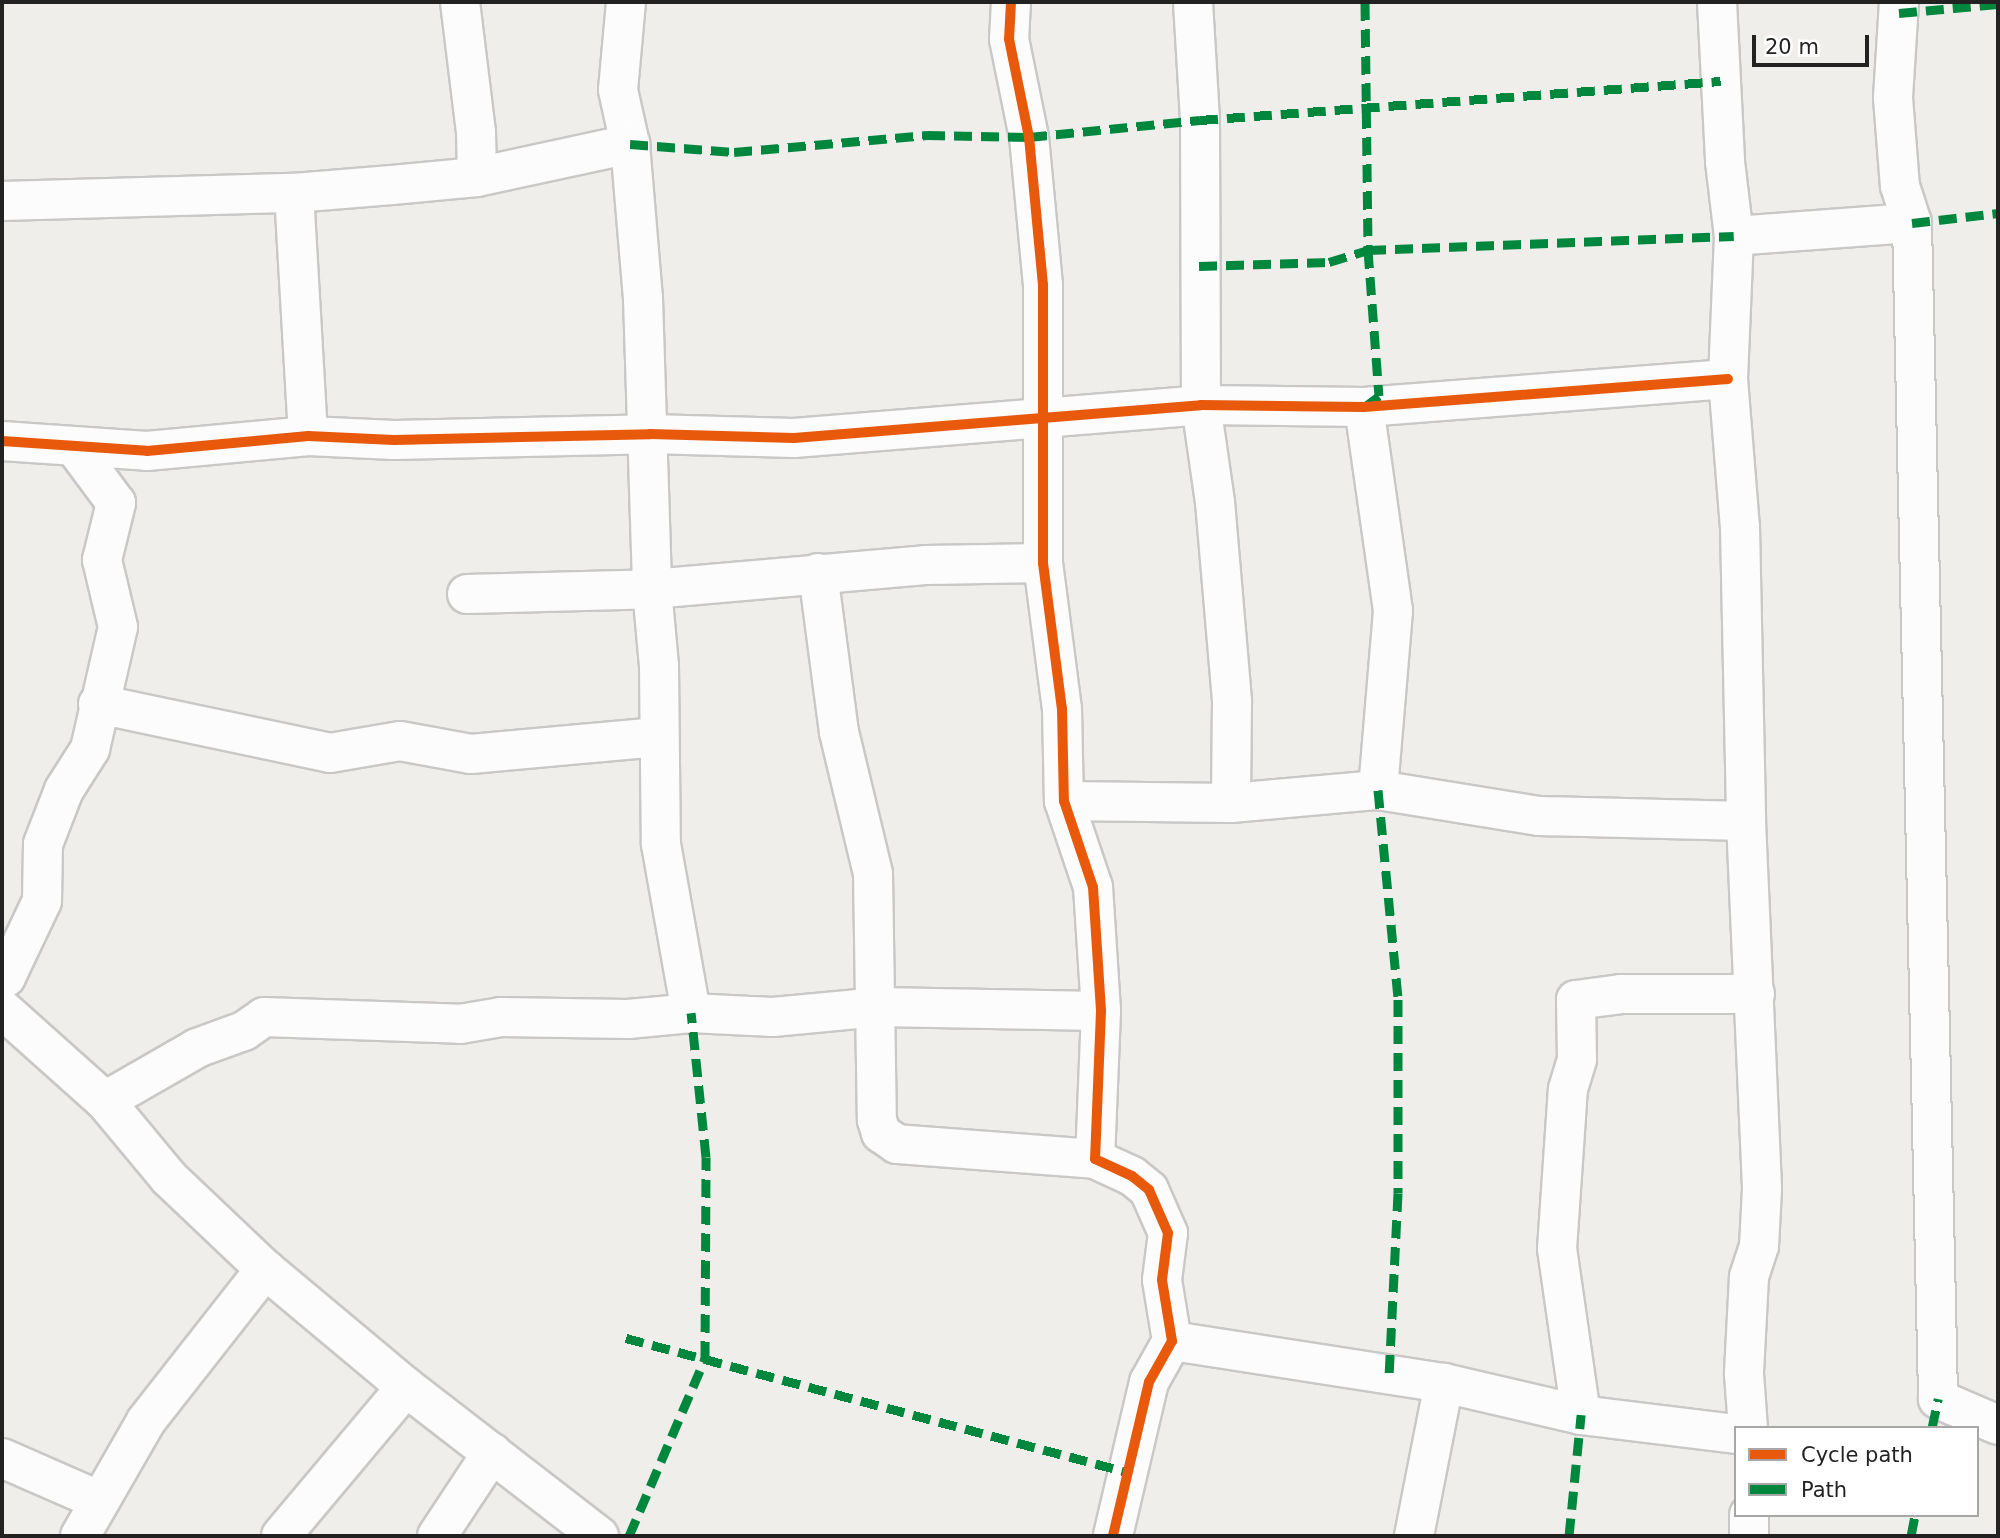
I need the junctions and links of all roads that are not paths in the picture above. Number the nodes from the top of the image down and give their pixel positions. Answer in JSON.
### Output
{"nodes":[{"id":1,"x":460,"y":2,"type":"edge"},
{"id":2,"x":626,"y":2,"type":"edge"},
{"id":3,"x":1011,"y":2,"type":"edge"},
{"id":4,"x":1193,"y":2,"type":"edge"},
{"id":5,"x":1717,"y":2,"type":"edge"},
{"id":6,"x":1899,"y":2,"type":"edge"},
{"id":7,"x":630,"y":144,"type":"junction"},
{"id":8,"x":477,"y":177,"type":"junction"},
{"id":9,"x":294,"y":193,"type":"junction"},
{"id":10,"x":2,"y":201,"type":"edge"},
{"id":11,"x":1912,"y":223,"type":"junction"},
{"id":12,"x":1734,"y":236,"type":"junction"},
{"id":13,"x":1728,"y":379,"type":"junction"},
{"id":14,"x":1201,"y":405,"type":"junction"},
{"id":15,"x":1364,"y":407,"type":"junction"},
{"id":16,"x":1044,"y":420,"type":"junction"},
{"id":17,"x":650,"y":434,"type":"junction"},
{"id":18,"x":308,"y":436,"type":"junction"},
{"id":19,"x":2,"y":441,"type":"edge"},
{"id":20,"x":76,"y":449,"type":"junction"},
{"id":21,"x":1042,"y":563,"type":"junction"},
{"id":22,"x":818,"y":573,"type":"junction"},
{"id":23,"x":652,"y":589,"type":"junction"},
{"id":24,"x":467,"y":594,"type":"dead end"},
{"id":25,"x":98,"y":704,"type":"junction"},
{"id":26,"x":658,"y":737,"type":"junction"},
{"id":27,"x":1378,"y":790,"type":"junction"},
{"id":28,"x":1065,"y":801,"type":"junction"},
{"id":29,"x":1231,"y":803,"type":"junction"},
{"id":30,"x":1746,"y":821,"type":"junction"},
{"id":31,"x":2,"y":977,"type":"edge"},
{"id":32,"x":1755,"y":994,"type":"junction"},
{"id":33,"x":878,"y":1007,"type":"junction"},
{"id":34,"x":2,"y":1009,"type":"edge"},
{"id":35,"x":1101,"y":1011,"type":"junction"},
{"id":36,"x":691,"y":1013,"type":"junction"},
{"id":37,"x":105,"y":1101,"type":"junction"},
{"id":38,"x":1095,"y":1159,"type":"junction"},
{"id":39,"x":265,"y":1269,"type":"junction"},
{"id":40,"x":1172,"y":1341,"type":"junction"},
{"id":41,"x":1444,"y":1383,"type":"junction"},
{"id":42,"x":406,"y":1387,"type":"junction"},
{"id":43,"x":1581,"y":1415,"type":"junction"},
{"id":44,"x":1998,"y":1425,"type":"edge"},
{"id":45,"x":1748,"y":1426,"type":"edge"},
{"id":46,"x":1734,"y":1434,"type":"edge"},
{"id":47,"x":492,"y":1453,"type":"junction"},
{"id":48,"x":2,"y":1458,"type":"edge"},
{"id":49,"x":99,"y":1500,"type":"junction"},
{"id":50,"x":1749,"y":1517,"type":"edge"},
{"id":51,"x":80,"y":1536,"type":"edge"},
{"id":52,"x":281,"y":1536,"type":"edge"},
{"id":53,"x":437,"y":1536,"type":"edge"},
{"id":54,"x":599,"y":1536,"type":"edge"},
{"id":55,"x":1114,"y":1536,"type":"edge"},
{"id":56,"x":1414,"y":1536,"type":"edge"},
{"id":57,"x":1749,"y":1536,"type":"edge"}],
"edges":[{"from":1,"to":8,"type":"street"},
{"from":2,"to":7,"type":"street"},
{"from":3,"to":16,"type":"street"},
{"from":4,"to":14,"type":"street"},
{"from":5,"to":12,"type":"street"},
{"from":6,"to":11,"type":"street"},
{"from":7,"to":8,"type":"street"},
{"from":7,"to":17,"type":"street"},
{"from":8,"to":9,"type":"street"},
{"from":9,"to":10,"type":"street"},
{"from":9,"to":18,"type":"street"},
{"from":11,"to":12,"type":"street"},
{"from":11,"to":44,"type":"street"},
{"from":12,"to":13,"type":"street"},
{"from":13,"to":15,"type":"street"},
{"from":13,"to":30,"type":"street"},
{"from":14,"to":15,"type":"street"},
{"from":14,"to":16,"type":"street"},
{"from":14,"to":29,"type":"street"},
{"from":15,"to":27,"type":"street"},
{"from":16,"to":17,"type":"street"},
{"from":16,"to":21,"type":"street"},
{"from":17,"to":18,"type":"street"},
{"from":17,"to":23,"type":"street"},
{"from":18,"to":20,"type":"street"},
{"from":19,"to":20,"type":"street"},
{"from":20,"to":25,"type":"street"},
{"from":21,"to":22,"type":"street"},
{"from":21,"to":28,"type":"street"},
{"from":22,"to":23,"type":"street"},
{"from":22,"to":33,"type":"street"},
{"from":23,"to":24,"type":"street"},
{"from":23,"to":26,"type":"street"},
{"from":25,"to":26,"type":"street"},
{"from":25,"to":31,"type":"street"},
{"from":26,"to":36,"type":"street"},
{"from":27,"to":29,"type":"street"},
{"from":27,"to":30,"type":"street"},
{"from":28,"to":29,"type":"street"},
{"from":28,"to":35,"type":"street"},
{"from":30,"to":32,"type":"street"},
{"from":32,"to":43,"type":"street"},
{"from":32,"to":45,"type":"street"},
{"from":33,"to":35,"type":"street"},
{"from":33,"to":36,"type":"street"},
{"from":33,"to":38,"type":"street"},
{"from":34,"to":37,"type":"street"},
{"from":35,"to":38,"type":"street"},
{"from":36,"to":37,"type":"street"},
{"from":37,"to":39,"type":"street"},
{"from":38,"to":40,"type":"street"},
{"from":39,"to":42,"type":"street"},
{"from":39,"to":49,"type":"street"},
{"from":40,"to":41,"type":"street"},
{"from":40,"to":55,"type":"street"},
{"from":41,"to":43,"type":"street"},
{"from":41,"to":56,"type":"street"},
{"from":42,"to":47,"type":"street"},
{"from":42,"to":52,"type":"street"},
{"from":43,"to":46,"type":"street"},
{"from":47,"to":53,"type":"street"},
{"from":47,"to":54,"type":"street"},
{"from":48,"to":49,"type":"street"},
{"from":49,"to":51,"type":"street"},
{"from":50,"to":57,"type":"street"}]}
